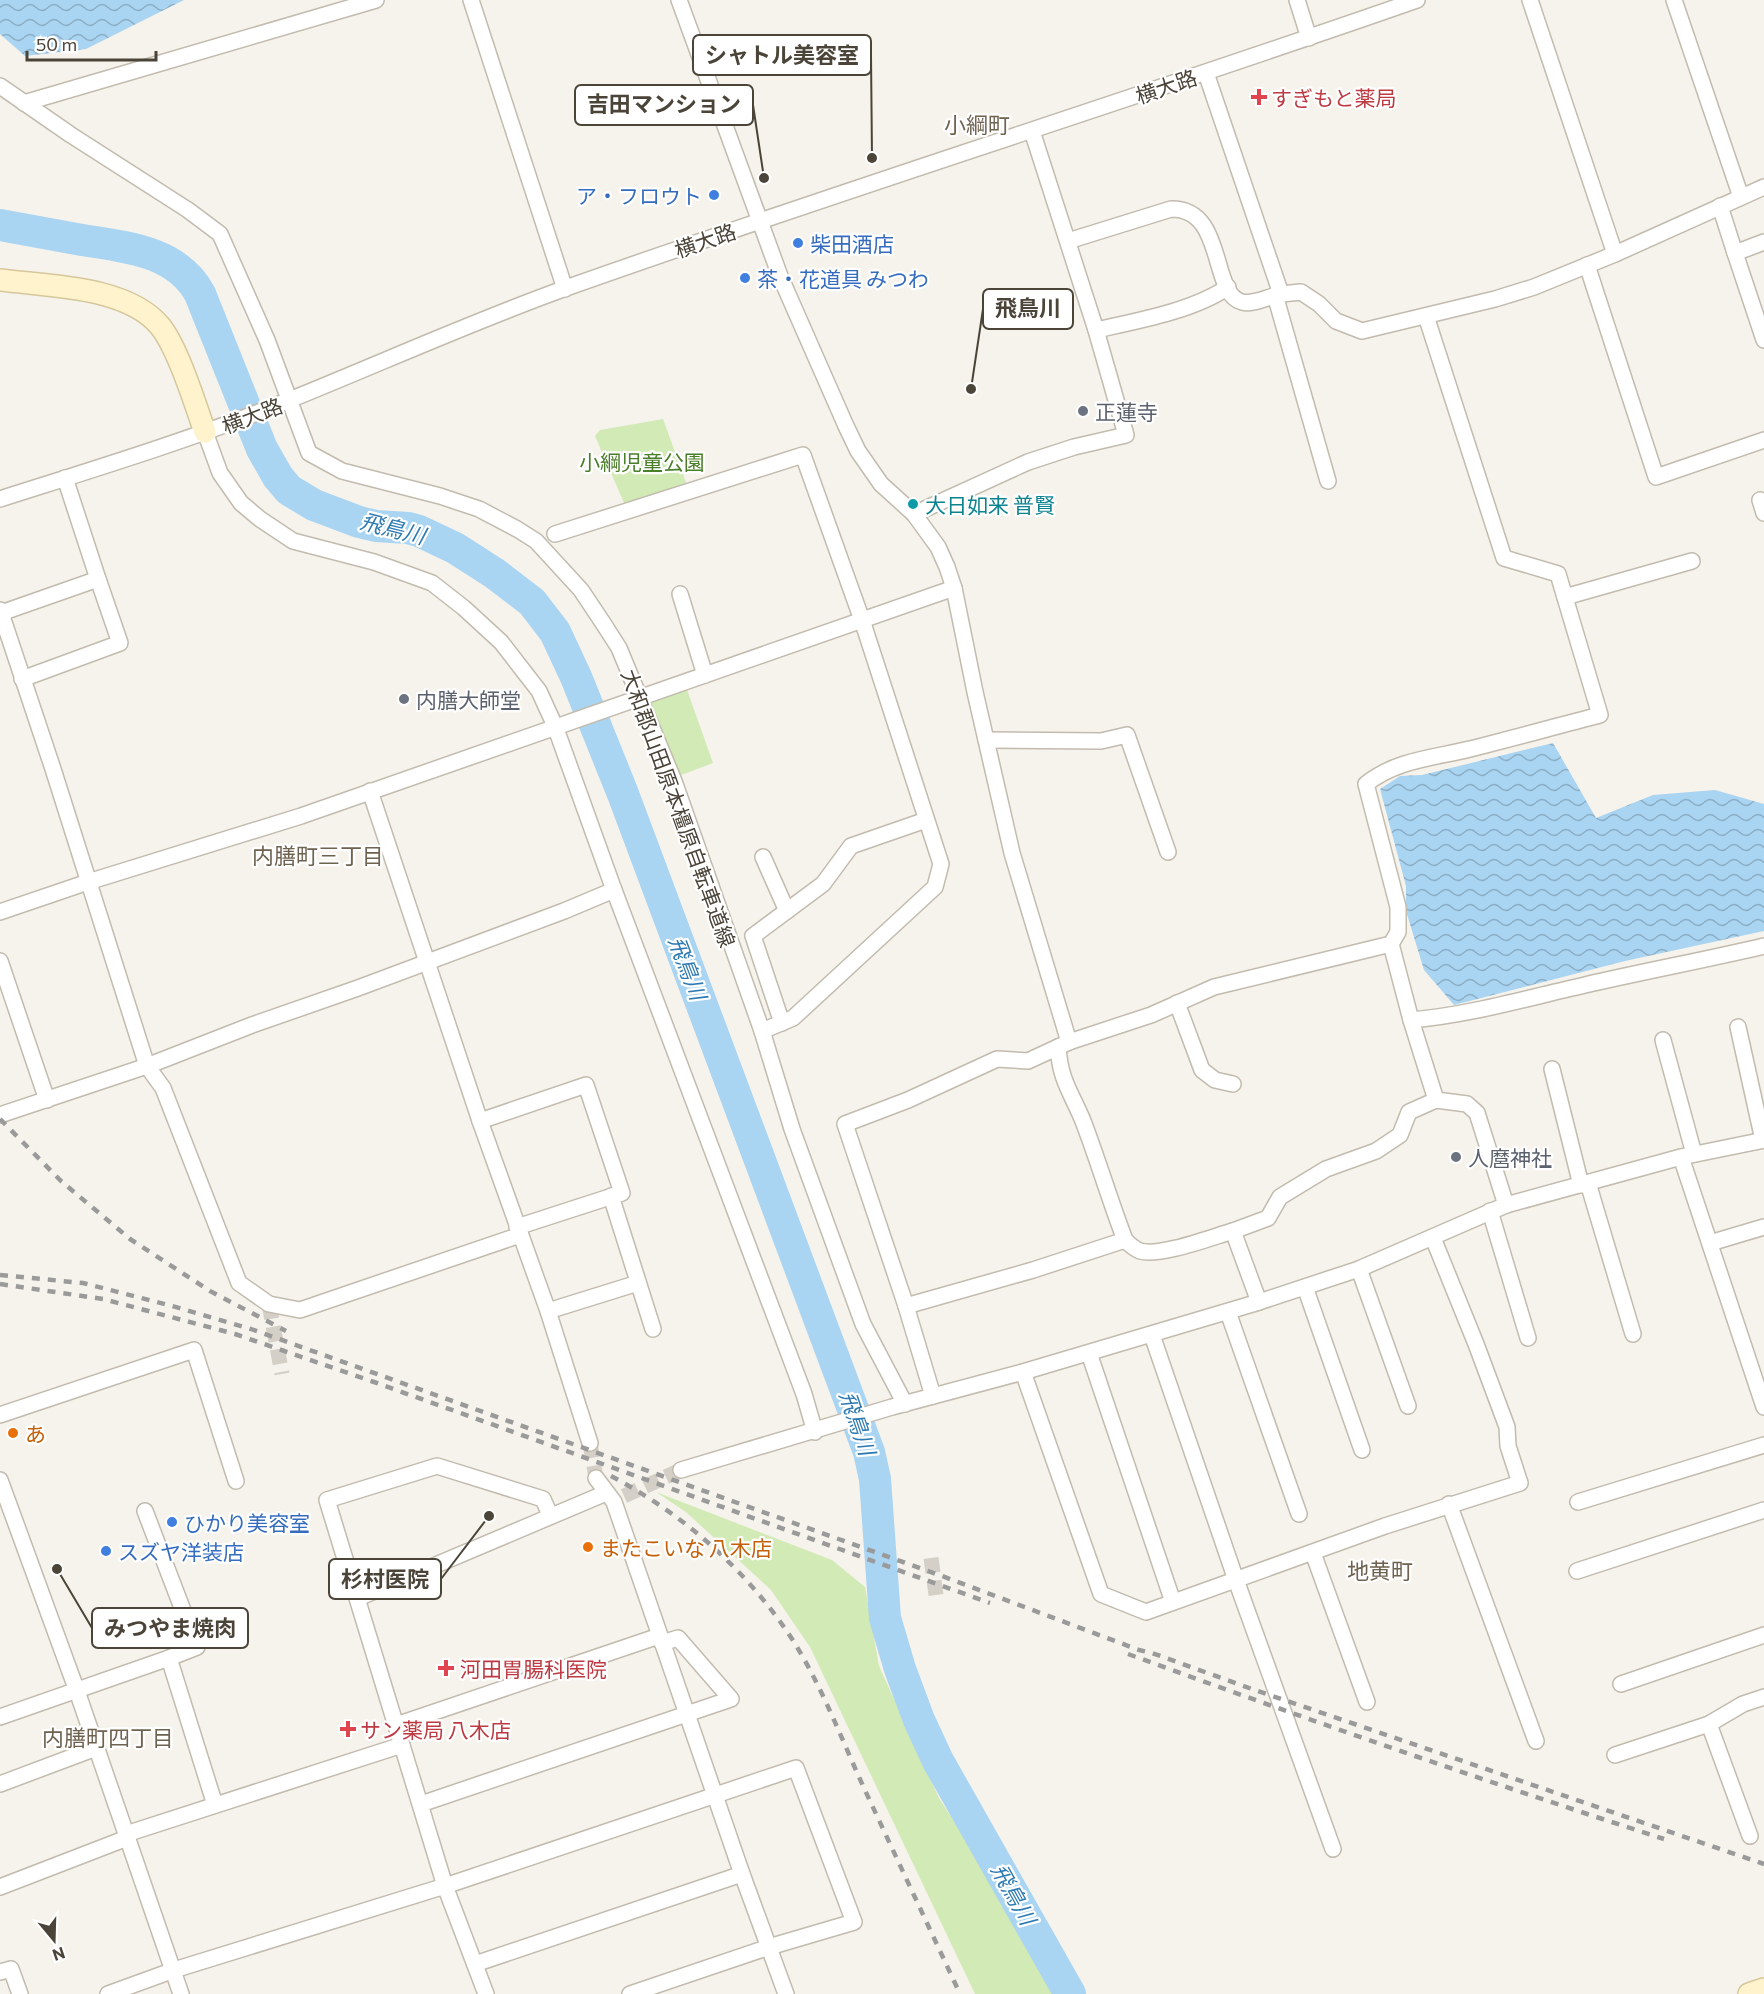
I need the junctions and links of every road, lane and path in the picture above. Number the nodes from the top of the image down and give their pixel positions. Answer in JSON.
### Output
{"nodes":[{"id":1,"x":376,"y":0,"type":"edge"},
{"id":2,"x":471,"y":0,"type":"edge"},
{"id":3,"x":679,"y":0,"type":"edge"},
{"id":4,"x":1297,"y":0,"type":"edge"},
{"id":5,"x":1417,"y":0,"type":"edge"},
{"id":6,"x":1530,"y":0,"type":"edge"},
{"id":7,"x":1674,"y":0,"type":"edge"},
{"id":8,"x":1309,"y":38,"type":"junction"},
{"id":9,"x":1206,"y":72,"type":"junction"},
{"id":10,"x":0,"y":86,"type":"edge"},
{"id":11,"x":24,"y":103,"type":"junction"},
{"id":12,"x":1032,"y":131,"type":"junction"},
{"id":13,"x":1764,"y":187,"type":"edge"},
{"id":14,"x":1741,"y":197,"type":"junction"},
{"id":15,"x":1720,"y":206,"type":"junction"},
{"id":16,"x":760,"y":221,"type":"junction"},
{"id":17,"x":1068,"y":241,"type":"junction"},
{"id":18,"x":1764,"y":242,"type":"edge"},
{"id":19,"x":1735,"y":253,"type":"junction"},
{"id":20,"x":1616,"y":254,"type":"junction"},
{"id":21,"x":1587,"y":265,"type":"junction"},
{"id":22,"x":0,"y":280,"type":"edge"},
{"id":23,"x":1228,"y":287,"type":"junction"},
{"id":24,"x":565,"y":289,"type":"junction"},
{"id":25,"x":1278,"y":295,"type":"junction"},
{"id":26,"x":1426,"y":316,"type":"junction"},
{"id":27,"x":1096,"y":330,"type":"junction"},
{"id":28,"x":1764,"y":340,"type":"edge"},
{"id":29,"x":289,"y":400,"type":"junction"},
{"id":30,"x":214,"y":429,"type":"junction"},
{"id":31,"x":1764,"y":440,"type":"edge"},
{"id":32,"x":65,"y":478,"type":"junction"},
{"id":33,"x":1328,"y":481,"type":"dead end"},
{"id":34,"x":0,"y":499,"type":"edge"},
{"id":35,"x":914,"y":514,"type":"junction"},
{"id":36,"x":555,"y":534,"type":"dead end"},
{"id":37,"x":1692,"y":561,"type":"dead end"},
{"id":38,"x":98,"y":579,"type":"junction"},
{"id":39,"x":954,"y":588,"type":"junction"},
{"id":40,"x":680,"y":594,"type":"dead end"},
{"id":41,"x":1565,"y":597,"type":"junction"},
{"id":42,"x":0,"y":612,"type":"edge"},
{"id":43,"x":862,"y":620,"type":"junction"},
{"id":44,"x":705,"y":675,"type":"junction"},
{"id":45,"x":22,"y":679,"type":"junction"},
{"id":46,"x":635,"y":699,"type":"junction"},
{"id":47,"x":561,"y":724,"type":"junction"},
{"id":48,"x":986,"y":740,"type":"junction"},
{"id":49,"x":370,"y":790,"type":"junction"},
{"id":50,"x":926,"y":820,"type":"junction"},
{"id":51,"x":1168,"y":852,"type":"dead end"},
{"id":52,"x":763,"y":856,"type":"dead end"},
{"id":53,"x":88,"y":882,"type":"junction"},
{"id":54,"x":614,"y":890,"type":"junction"},
{"id":55,"x":787,"y":911,"type":"junction"},
{"id":56,"x":0,"y":912,"type":"edge"},
{"id":57,"x":1391,"y":944,"type":"junction"},
{"id":58,"x":1764,"y":946,"type":"edge"},
{"id":59,"x":0,"y":961,"type":"edge"},
{"id":60,"x":427,"y":961,"type":"junction"},
{"id":61,"x":1177,"y":1003,"type":"junction"},
{"id":62,"x":1411,"y":1020,"type":"junction"},
{"id":63,"x":782,"y":1023,"type":"junction"},
{"id":64,"x":1738,"y":1027,"type":"dead end"},
{"id":65,"x":762,"y":1031,"type":"junction"},
{"id":66,"x":1664,"y":1040,"type":"dead end"},
{"id":67,"x":1064,"y":1044,"type":"junction"},
{"id":68,"x":147,"y":1066,"type":"junction"},
{"id":69,"x":1552,"y":1068,"type":"dead end"},
{"id":70,"x":1233,"y":1084,"type":"dead end"},
{"id":71,"x":47,"y":1100,"type":"junction"},
{"id":72,"x":1436,"y":1100,"type":"junction"},
{"id":73,"x":2,"y":1112,"type":"edge"},
{"id":74,"x":480,"y":1121,"type":"junction"},
{"id":75,"x":1763,"y":1140,"type":"edge"},
{"id":76,"x":1688,"y":1156,"type":"junction"},
{"id":77,"x":1585,"y":1184,"type":"junction"},
{"id":78,"x":611,"y":1196,"type":"junction"},
{"id":79,"x":1506,"y":1205,"type":"junction"},
{"id":80,"x":1490,"y":1211,"type":"junction"},
{"id":81,"x":1764,"y":1227,"type":"edge"},
{"id":82,"x":518,"y":1231,"type":"junction"},
{"id":83,"x":1233,"y":1231,"type":"junction"},
{"id":84,"x":1433,"y":1238,"type":"junction"},
{"id":85,"x":1125,"y":1240,"type":"junction"},
{"id":86,"x":1710,"y":1243,"type":"junction"},
{"id":87,"x":1359,"y":1269,"type":"junction"},
{"id":88,"x":638,"y":1283,"type":"junction"},
{"id":89,"x":1305,"y":1287,"type":"junction"},
{"id":90,"x":1259,"y":1302,"type":"junction"},
{"id":91,"x":906,"y":1306,"type":"junction"},
{"id":92,"x":548,"y":1311,"type":"junction"},
{"id":93,"x":1228,"y":1312,"type":"junction"},
{"id":94,"x":652,"y":1329,"type":"dead end"},
{"id":95,"x":1632,"y":1334,"type":"dead end"},
{"id":96,"x":1152,"y":1335,"type":"junction"},
{"id":97,"x":1528,"y":1338,"type":"dead end"},
{"id":98,"x":1089,"y":1353,"type":"junction"},
{"id":99,"x":1758,"y":1368,"type":"edge"},
{"id":100,"x":1023,"y":1372,"type":"junction"},
{"id":101,"x":933,"y":1396,"type":"junction"},
{"id":102,"x":898,"y":1406,"type":"junction"},
{"id":103,"x":1408,"y":1406,"type":"dead end"},
{"id":104,"x":1764,"y":1407,"type":"edge"},
{"id":105,"x":0,"y":1415,"type":"edge"},
{"id":106,"x":819,"y":1430,"type":"junction"},
{"id":107,"x":590,"y":1443,"type":"tunnel mouth"},
{"id":108,"x":1764,"y":1445,"type":"edge"},
{"id":109,"x":1362,"y":1450,"type":"dead end"},
{"id":110,"x":681,"y":1470,"type":"tunnel mouth"},
{"id":111,"x":596,"y":1478,"type":"tunnel mouth"},
{"id":112,"x":0,"y":1480,"type":"edge"},
{"id":113,"x":236,"y":1481,"type":"dead end"},
{"id":114,"x":614,"y":1497,"type":"junction"},
{"id":115,"x":1578,"y":1502,"type":"dead end"},
{"id":116,"x":1449,"y":1504,"type":"junction"},
{"id":117,"x":1764,"y":1510,"type":"edge"},
{"id":118,"x":145,"y":1511,"type":"dead end"},
{"id":119,"x":550,"y":1515,"type":"junction"},
{"id":120,"x":1299,"y":1515,"type":"dead end"},
{"id":121,"x":1313,"y":1553,"type":"junction"},
{"id":122,"x":1577,"y":1571,"type":"dead end"},
{"id":123,"x":1236,"y":1580,"type":"junction"},
{"id":124,"x":358,"y":1598,"type":"junction"},
{"id":125,"x":1173,"y":1602,"type":"junction"},
{"id":126,"x":1764,"y":1635,"type":"edge"},
{"id":127,"x":661,"y":1640,"type":"junction"},
{"id":128,"x":169,"y":1658,"type":"junction"},
{"id":129,"x":1621,"y":1684,"type":"dead end"},
{"id":130,"x":77,"y":1691,"type":"junction"},
{"id":131,"x":1764,"y":1697,"type":"edge"},
{"id":132,"x":1367,"y":1702,"type":"dead end"},
{"id":133,"x":687,"y":1714,"type":"junction"},
{"id":134,"x":0,"y":1717,"type":"edge"},
{"id":135,"x":1709,"y":1724,"type":"junction"},
{"id":136,"x":396,"y":1725,"type":"junction"},
{"id":137,"x":1536,"y":1741,"type":"dead end"},
{"id":138,"x":402,"y":1745,"type":"junction"},
{"id":139,"x":96,"y":1748,"type":"junction"},
{"id":140,"x":1615,"y":1755,"type":"dead end"},
{"id":141,"x":0,"y":1784,"type":"edge"},
{"id":142,"x":715,"y":1794,"type":"junction"},
{"id":143,"x":421,"y":1804,"type":"junction"},
{"id":144,"x":214,"y":1805,"type":"junction"},
{"id":145,"x":127,"y":1836,"type":"junction"},
{"id":146,"x":1750,"y":1836,"type":"dead end"},
{"id":147,"x":1333,"y":1849,"type":"dead end"},
{"id":148,"x":742,"y":1874,"type":"junction"},
{"id":149,"x":444,"y":1886,"type":"junction"},
{"id":150,"x":0,"y":1887,"type":"edge"},
{"id":151,"x":770,"y":1947,"type":"junction"},
{"id":152,"x":475,"y":1964,"type":"junction"},
{"id":153,"x":174,"y":1970,"type":"junction"},
{"id":154,"x":0,"y":1972,"type":"edge"},
{"id":155,"x":1764,"y":1989,"type":"edge"},
{"id":156,"x":20,"y":1994,"type":"edge"},
{"id":157,"x":108,"y":1994,"type":"edge"},
{"id":158,"x":181,"y":1994,"type":"edge"},
{"id":159,"x":486,"y":1994,"type":"edge"},
{"id":160,"x":630,"y":1994,"type":"edge"},
{"id":161,"x":786,"y":1994,"type":"edge"},
{"id":162,"x":1749,"y":1994,"type":"edge"}],
"edges":[{"from":1,"to":11,"type":"street"},
{"from":2,"to":24,"type":"street"},
{"from":3,"to":16,"type":"street"},
{"from":4,"to":8,"type":"street"},
{"from":5,"to":8,"type":"street","name":"横大路"},
{"from":6,"to":20,"type":"street"},
{"from":7,"to":14,"type":"street"},
{"from":8,"to":9,"type":"street","name":"横大路"},
{"from":9,"to":12,"type":"street","name":"横大路"},
{"from":9,"to":25,"type":"street"},
{"from":10,"to":11,"type":"street","name":"大和郡山田原本橿原自転車道線"},
{"from":11,"to":29,"type":"street","name":"大和郡山田原本橿原自転車道線"},
{"from":12,"to":16,"type":"street","name":"横大路"},
{"from":12,"to":17,"type":"street"},
{"from":13,"to":14,"type":"street"},
{"from":14,"to":15,"type":"street"},
{"from":15,"to":19,"type":"street"},
{"from":15,"to":20,"type":"street"},
{"from":16,"to":24,"type":"street","name":"横大路"},
{"from":16,"to":35,"type":"street"},
{"from":17,"to":23,"type":"street"},
{"from":17,"to":27,"type":"street"},
{"from":18,"to":19,"type":"street"},
{"from":19,"to":28,"type":"street"},
{"from":20,"to":21,"type":"street"},
{"from":21,"to":26,"type":"street"},
{"from":21,"to":31,"type":"street"},
{"from":22,"to":30,"type":"street"},
{"from":23,"to":25,"type":"street"},
{"from":23,"to":27,"type":"street"},
{"from":24,"to":29,"type":"street","name":"横大路"},
{"from":25,"to":26,"type":"street"},
{"from":25,"to":33,"type":"street"},
{"from":26,"to":41,"type":"street"},
{"from":27,"to":35,"type":"street"},
{"from":29,"to":30,"type":"street","name":"横大路"},
{"from":29,"to":46,"type":"street","name":"大和郡山田原本橿原自転車道線"},
{"from":30,"to":32,"type":"street","name":"横大路"},
{"from":30,"to":47,"type":"street"},
{"from":32,"to":34,"type":"street","name":"横大路"},
{"from":32,"to":38,"type":"street"},
{"from":35,"to":39,"type":"street"},
{"from":36,"to":43,"type":"street"},
{"from":37,"to":41,"type":"street"},
{"from":38,"to":42,"type":"street"},
{"from":38,"to":45,"type":"street"},
{"from":39,"to":43,"type":"street"},
{"from":39,"to":48,"type":"street"},
{"from":40,"to":44,"type":"street"},
{"from":41,"to":57,"type":"street"},
{"from":42,"to":45,"type":"street"},
{"from":43,"to":44,"type":"street"},
{"from":43,"to":50,"type":"street"},
{"from":44,"to":46,"type":"street"},
{"from":45,"to":53,"type":"street"},
{"from":46,"to":47,"type":"street"},
{"from":46,"to":65,"type":"street","name":"大和郡山田原本橿原自転車道線"},
{"from":47,"to":49,"type":"street"},
{"from":47,"to":54,"type":"street"},
{"from":48,"to":51,"type":"street"},
{"from":48,"to":67,"type":"street"},
{"from":49,"to":53,"type":"street"},
{"from":49,"to":60,"type":"street"},
{"from":50,"to":55,"type":"street"},
{"from":50,"to":63,"type":"street"},
{"from":52,"to":55,"type":"street"},
{"from":53,"to":56,"type":"street"},
{"from":53,"to":68,"type":"street"},
{"from":54,"to":60,"type":"street"},
{"from":54,"to":106,"type":"street"},
{"from":55,"to":63,"type":"street"},
{"from":57,"to":61,"type":"street"},
{"from":57,"to":62,"type":"street"},
{"from":58,"to":62,"type":"street"},
{"from":59,"to":71,"type":"street"},
{"from":60,"to":68,"type":"street"},
{"from":60,"to":74,"type":"street"},
{"from":61,"to":67,"type":"street"},
{"from":61,"to":70,"type":"street"},
{"from":62,"to":72,"type":"street"},
{"from":63,"to":65,"type":"street"},
{"from":64,"to":75,"type":"street"},
{"from":65,"to":102,"type":"street","name":"大和郡山田原本橿原自転車道線"},
{"from":66,"to":76,"type":"street"},
{"from":67,"to":85,"type":"street"},
{"from":67,"to":91,"type":"street"},
{"from":68,"to":71,"type":"street"},
{"from":68,"to":82,"type":"street"},
{"from":69,"to":77,"type":"street"},
{"from":71,"to":73,"type":"street"},
{"from":72,"to":79,"type":"street"},
{"from":72,"to":83,"type":"street"},
{"from":74,"to":78,"type":"street"},
{"from":74,"to":82,"type":"street"},
{"from":75,"to":76,"type":"street"},
{"from":76,"to":77,"type":"street"},
{"from":76,"to":86,"type":"street"},
{"from":77,"to":79,"type":"street"},
{"from":77,"to":95,"type":"street"},
{"from":78,"to":82,"type":"street"},
{"from":78,"to":88,"type":"street"},
{"from":79,"to":80,"type":"street"},
{"from":80,"to":84,"type":"street"},
{"from":80,"to":97,"type":"street"},
{"from":81,"to":86,"type":"street"},
{"from":82,"to":92,"type":"street"},
{"from":83,"to":85,"type":"street"},
{"from":83,"to":90,"type":"street"},
{"from":84,"to":87,"type":"street"},
{"from":84,"to":116,"type":"street"},
{"from":85,"to":91,"type":"street"},
{"from":86,"to":99,"type":"street"},
{"from":87,"to":89,"type":"street"},
{"from":87,"to":103,"type":"street"},
{"from":88,"to":92,"type":"street"},
{"from":88,"to":94,"type":"street"},
{"from":89,"to":90,"type":"street"},
{"from":89,"to":109,"type":"street"},
{"from":90,"to":93,"type":"street"},
{"from":91,"to":101,"type":"street"},
{"from":92,"to":107,"type":"street"},
{"from":93,"to":96,"type":"street"},
{"from":93,"to":120,"type":"street"},
{"from":96,"to":98,"type":"street"},
{"from":96,"to":123,"type":"street"},
{"from":98,"to":100,"type":"street"},
{"from":98,"to":125,"type":"street"},
{"from":99,"to":104,"type":"street"},
{"from":100,"to":101,"type":"street"},
{"from":100,"to":125,"type":"street"},
{"from":101,"to":102,"type":"street"},
{"from":102,"to":106,"type":"street"},
{"from":105,"to":113,"type":"street"},
{"from":106,"to":110,"type":"street"},
{"from":108,"to":115,"type":"street"},
{"from":111,"to":114,"type":"street"},
{"from":112,"to":130,"type":"street"},
{"from":114,"to":119,"type":"street"},
{"from":114,"to":127,"type":"street"},
{"from":116,"to":121,"type":"street"},
{"from":116,"to":137,"type":"street"},
{"from":117,"to":122,"type":"street"},
{"from":118,"to":128,"type":"street"},
{"from":119,"to":124,"type":"street"},
{"from":119,"to":124,"type":"street"},
{"from":121,"to":123,"type":"street"},
{"from":121,"to":132,"type":"street"},
{"from":123,"to":125,"type":"street"},
{"from":123,"to":147,"type":"street"},
{"from":124,"to":136,"type":"street"},
{"from":126,"to":129,"type":"street"},
{"from":127,"to":133,"type":"street"},
{"from":127,"to":133,"type":"street"},
{"from":127,"to":136,"type":"street"},
{"from":128,"to":130,"type":"street"},
{"from":128,"to":144,"type":"street"},
{"from":130,"to":134,"type":"street"},
{"from":130,"to":139,"type":"street"},
{"from":131,"to":135,"type":"street"},
{"from":133,"to":142,"type":"street"},
{"from":133,"to":143,"type":"street"},
{"from":135,"to":140,"type":"street"},
{"from":135,"to":146,"type":"street"},
{"from":136,"to":138,"type":"street"},
{"from":138,"to":143,"type":"street"},
{"from":138,"to":144,"type":"street"},
{"from":139,"to":141,"type":"street"},
{"from":139,"to":145,"type":"street"},
{"from":142,"to":148,"type":"street"},
{"from":142,"to":149,"type":"street"},
{"from":142,"to":151,"type":"street"},
{"from":143,"to":149,"type":"street"},
{"from":144,"to":145,"type":"street"},
{"from":145,"to":150,"type":"street"},
{"from":145,"to":153,"type":"street"},
{"from":148,"to":151,"type":"street"},
{"from":148,"to":152,"type":"street"},
{"from":149,"to":152,"type":"street"},
{"from":149,"to":153,"type":"street"},
{"from":151,"to":160,"type":"street"},
{"from":151,"to":161,"type":"street"},
{"from":152,"to":159,"type":"street"},
{"from":153,"to":157,"type":"street"},
{"from":153,"to":158,"type":"street"},
{"from":154,"to":156,"type":"street"},
{"from":155,"to":162,"type":"street"}]}
